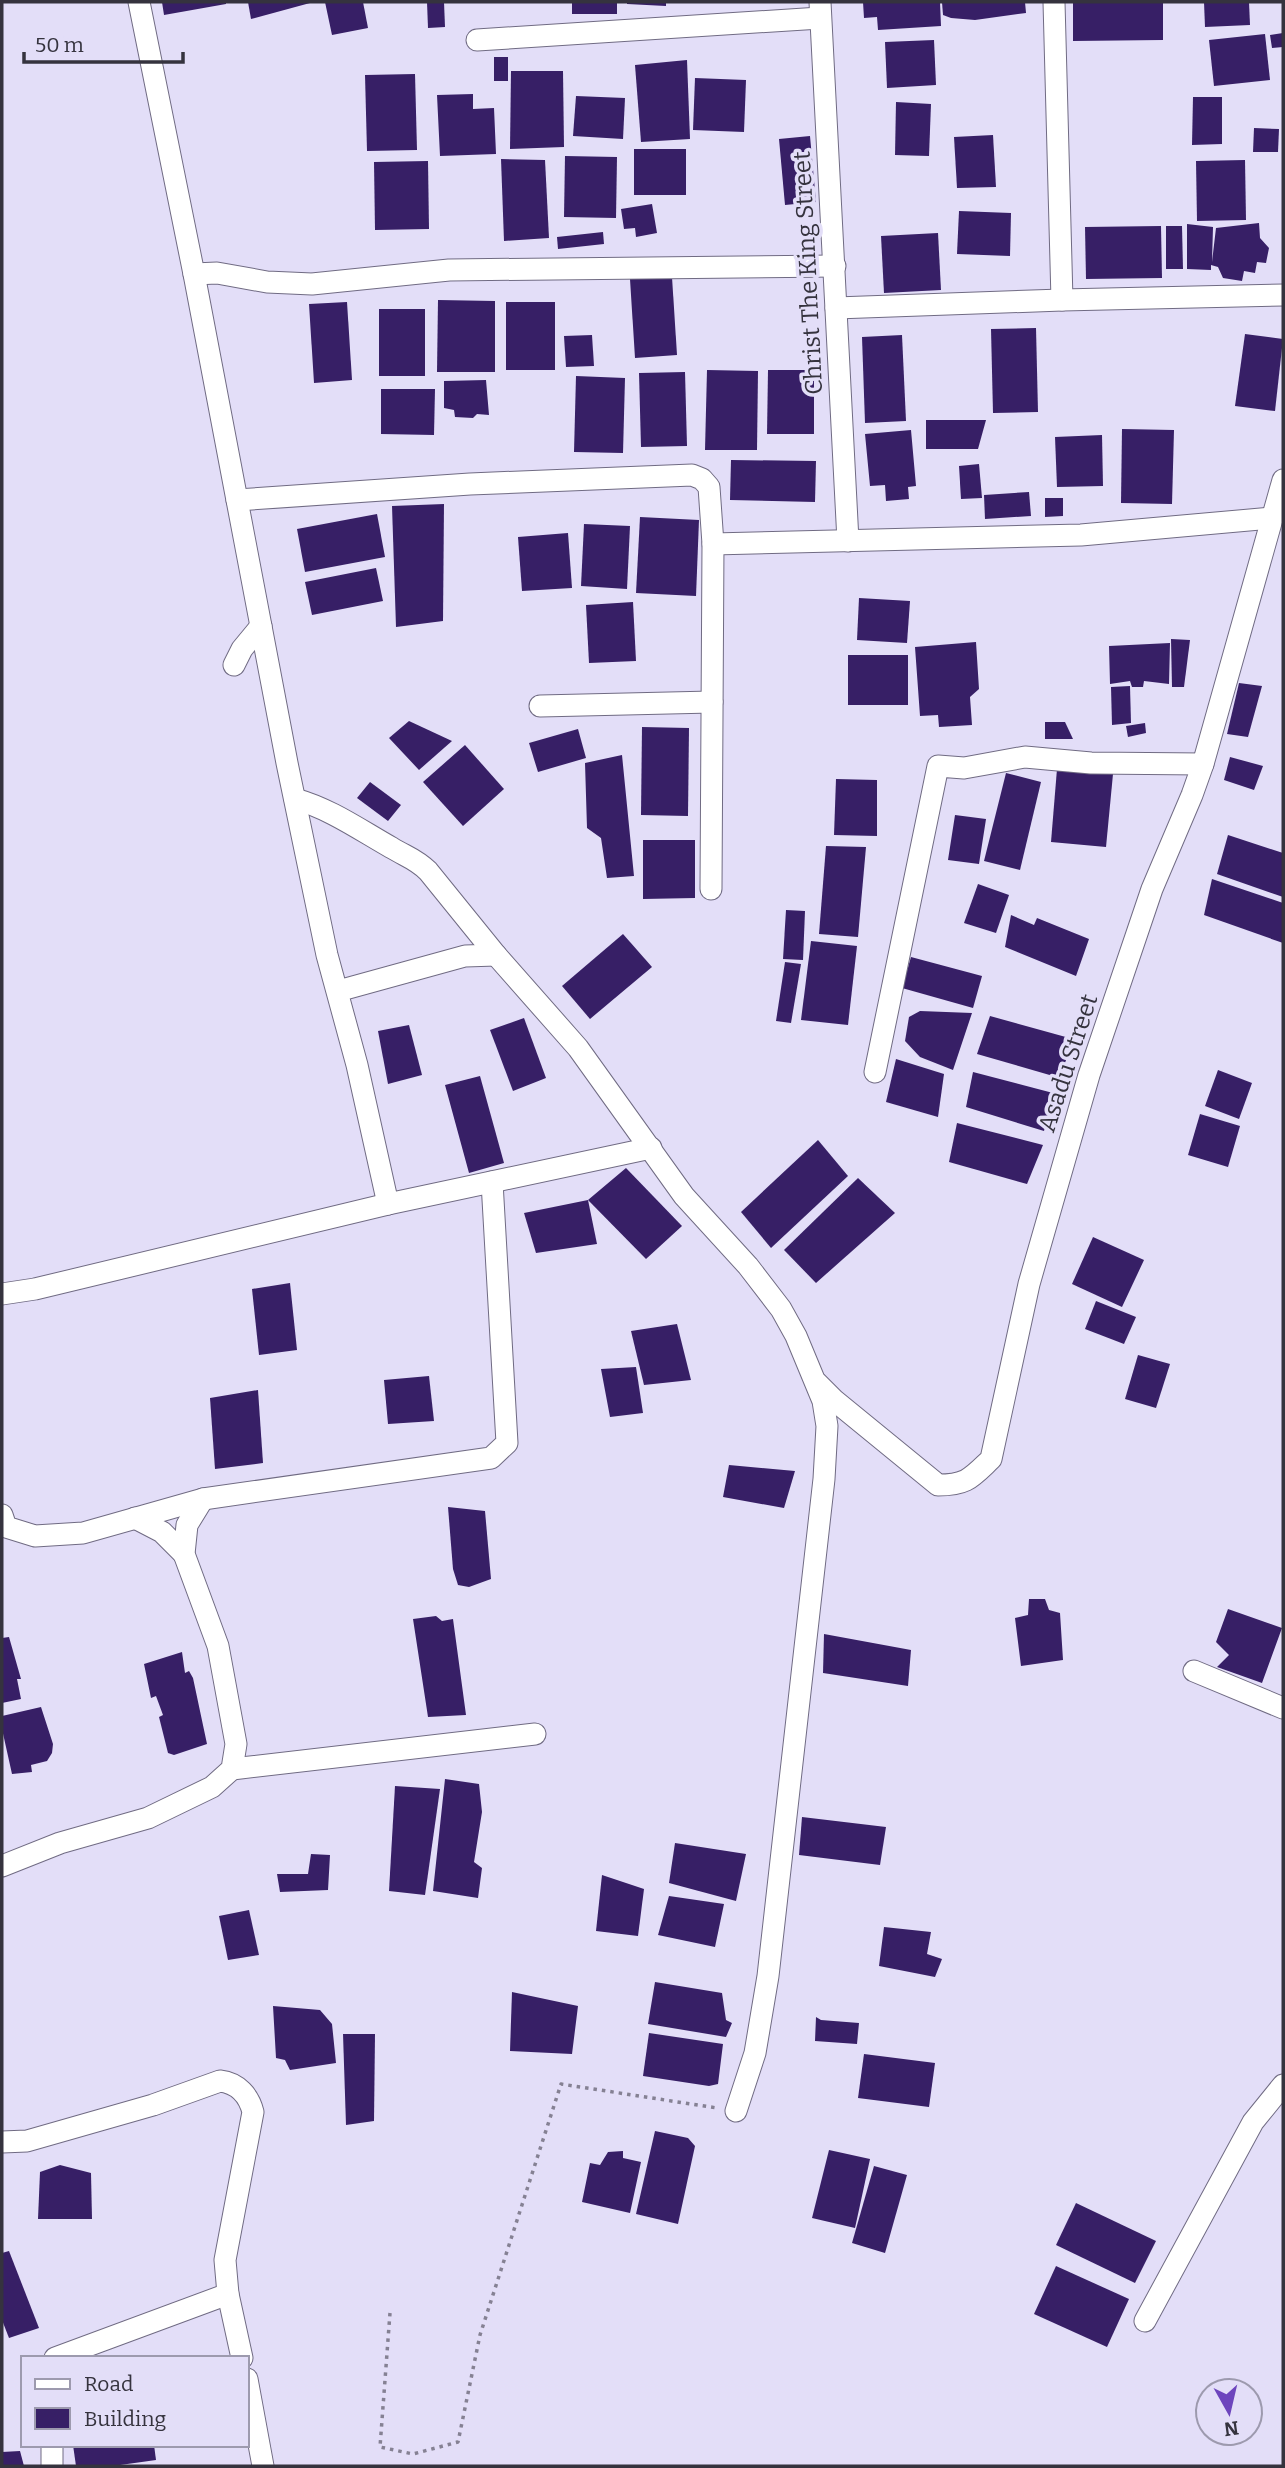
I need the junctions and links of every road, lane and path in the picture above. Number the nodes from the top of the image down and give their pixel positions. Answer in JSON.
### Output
{"nodes":[{"id":1,"x":139,"y":2,"type":"edge"},
{"id":2,"x":1054,"y":2,"type":"edge"},
{"id":3,"x":820,"y":10,"type":"edge"},
{"id":4,"x":477,"y":40,"type":"dead end"},
{"id":5,"x":835,"y":266,"type":"junction"},
{"id":6,"x":194,"y":274,"type":"junction"},
{"id":7,"x":1283,"y":295,"type":"edge"},
{"id":8,"x":1062,"y":299,"type":"junction"},
{"id":9,"x":836,"y":309,"type":"junction"},
{"id":10,"x":1283,"y":480,"type":"edge"},
{"id":11,"x":237,"y":500,"type":"junction"},
{"id":12,"x":1272,"y":518,"type":"junction"},
{"id":13,"x":848,"y":541,"type":"junction"},
{"id":14,"x":713,"y":544,"type":"junction"},
{"id":15,"x":261,"y":626,"type":"junction"},
{"id":16,"x":234,"y":666,"type":"dead end"},
{"id":17,"x":712,"y":702,"type":"junction"},
{"id":18,"x":540,"y":706,"type":"dead end"},
{"id":19,"x":1203,"y":764,"type":"junction"},
{"id":20,"x":295,"y":799,"type":"junction"},
{"id":21,"x":711,"y":889,"type":"dead end"},
{"id":22,"x":496,"y":955,"type":"junction"},
{"id":23,"x":338,"y":991,"type":"junction"},
{"id":24,"x":875,"y":1072,"type":"dead end"},
{"id":25,"x":651,"y":1149,"type":"junction"},
{"id":26,"x":492,"y":1182,"type":"junction"},
{"id":27,"x":388,"y":1204,"type":"junction"},
{"id":28,"x":2,"y":1294,"type":"edge"},
{"id":29,"x":817,"y":1382,"type":"junction"},
{"id":30,"x":203,"y":1499,"type":"junction"},
{"id":31,"x":2,"y":1515,"type":"edge"},
{"id":32,"x":135,"y":1518,"type":"junction"},
{"id":33,"x":184,"y":1554,"type":"junction"},
{"id":34,"x":1194,"y":1671,"type":"dead end"},
{"id":35,"x":1283,"y":1707,"type":"edge"},
{"id":36,"x":535,"y":1734,"type":"dead end"},
{"id":37,"x":232,"y":1769,"type":"junction"},
{"id":38,"x":2,"y":1866,"type":"edge"},
{"id":39,"x":1283,"y":2085,"type":"edge"},
{"id":40,"x":736,"y":2111,"type":"joint"},
{"id":41,"x":2,"y":2142,"type":"edge"},
{"id":42,"x":228,"y":2294,"type":"junction"},
{"id":43,"x":390,"y":2313,"type":"dead end"},
{"id":44,"x":1145,"y":2321,"type":"dead end"},
{"id":45,"x":60,"y":2356,"type":"edge"},
{"id":46,"x":242,"y":2356,"type":"edge"},
{"id":47,"x":248,"y":2384,"type":"edge"},
{"id":48,"x":52,"y":2447,"type":"edge"},
{"id":49,"x":52,"y":2466,"type":"edge"},
{"id":50,"x":263,"y":2466,"type":"edge"}],
"edges":[{"from":1,"to":6,"type":"street"},
{"from":2,"to":8,"type":"street"},
{"from":3,"to":4,"type":"street"},
{"from":3,"to":5,"type":"street","name":"Christ The King Street"},
{"from":5,"to":6,"type":"street"},
{"from":5,"to":9,"type":"street","name":"Christ The King Street"},
{"from":6,"to":11,"type":"street"},
{"from":7,"to":8,"type":"street"},
{"from":8,"to":9,"type":"street"},
{"from":9,"to":13,"type":"street","name":"Christ The King Street"},
{"from":10,"to":12,"type":"street","name":"Asadu Street"},
{"from":11,"to":14,"type":"street"},
{"from":11,"to":15,"type":"street"},
{"from":12,"to":13,"type":"street"},
{"from":12,"to":19,"type":"street","name":"Asadu Street"},
{"from":13,"to":14,"type":"street"},
{"from":14,"to":17,"type":"street"},
{"from":15,"to":16,"type":"street"},
{"from":15,"to":20,"type":"street"},
{"from":17,"to":18,"type":"street"},
{"from":17,"to":21,"type":"street"},
{"from":19,"to":24,"type":"street"},
{"from":19,"to":29,"type":"street","name":"Asadu Street"},
{"from":20,"to":22,"type":"street"},
{"from":20,"to":23,"type":"street"},
{"from":22,"to":23,"type":"street"},
{"from":22,"to":25,"type":"street"},
{"from":23,"to":27,"type":"street"},
{"from":25,"to":26,"type":"street"},
{"from":25,"to":29,"type":"street"},
{"from":26,"to":27,"type":"street"},
{"from":26,"to":30,"type":"street"},
{"from":27,"to":28,"type":"street"},
{"from":29,"to":40,"type":"street"},
{"from":30,"to":32,"type":"street"},
{"from":30,"to":33,"type":"street"},
{"from":31,"to":32,"type":"street"},
{"from":32,"to":33,"type":"street"},
{"from":33,"to":37,"type":"street"},
{"from":34,"to":35,"type":"street"},
{"from":36,"to":37,"type":"street"},
{"from":37,"to":38,"type":"street"},
{"from":39,"to":44,"type":"street"},
{"from":40,"to":43,"type":"path"},
{"from":41,"to":42,"type":"street"},
{"from":42,"to":45,"type":"street"},
{"from":42,"to":46,"type":"street"},
{"from":47,"to":50,"type":"street"},
{"from":48,"to":49,"type":"street"}]}
